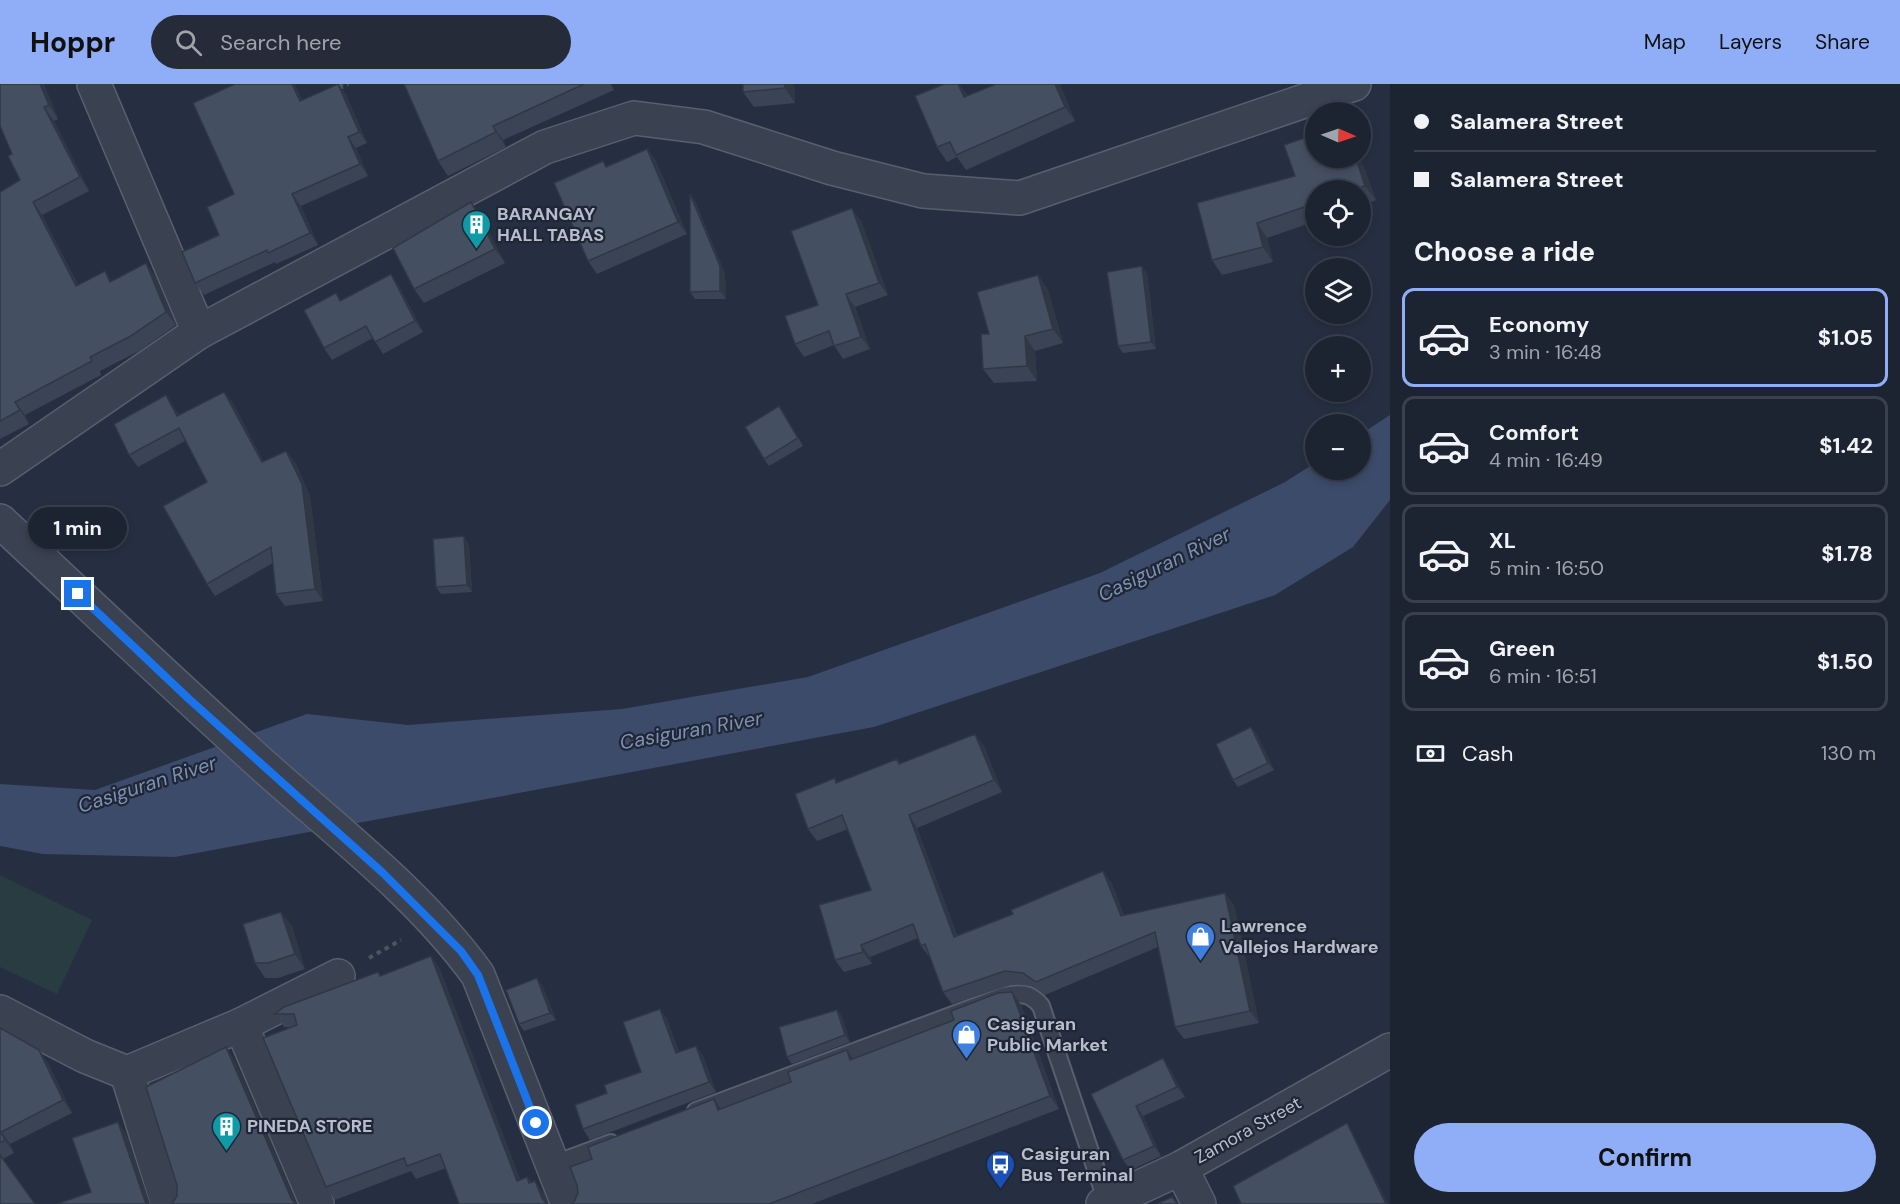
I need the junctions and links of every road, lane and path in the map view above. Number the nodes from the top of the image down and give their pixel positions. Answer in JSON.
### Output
{"nodes":[{"id":1,"x":94,"y":84,"type":"edge"},
{"id":2,"x":340,"y":84,"type":"edge"},
{"id":3,"x":348,"y":84,"type":"edge"},
{"id":4,"x":1354,"y":84,"type":"edge"},
{"id":5,"x":199,"y":332,"type":"junction"},
{"id":6,"x":0,"y":469,"type":"edge"},
{"id":7,"x":0,"y":521,"type":"edge"},
{"id":8,"x":434,"y":922,"type":"junction"},
{"id":9,"x":338,"y":976,"type":"joint"},
{"id":10,"x":0,"y":1012,"type":"edge"},
{"id":11,"x":241,"y":1024,"type":"junction"},
{"id":12,"x":1390,"y":1050,"type":"edge"},
{"id":13,"x":127,"y":1073,"type":"junction"},
{"id":14,"x":684,"y":1116,"type":"edge"},
{"id":15,"x":629,"y":1136,"type":"edge"},
{"id":16,"x":552,"y":1165,"type":"junction"},
{"id":17,"x":1181,"y":1168,"type":"junction"},
{"id":18,"x":1105,"y":1203,"type":"edge"},
{"id":19,"x":168,"y":1204,"type":"edge"},
{"id":20,"x":317,"y":1204,"type":"edge"},
{"id":21,"x":568,"y":1204,"type":"edge"},
{"id":22,"x":1199,"y":1204,"type":"edge"}],
"edges":[{"from":1,"to":5,"type":"street"},
{"from":2,"to":3,"type":"path"},
{"from":4,"to":5,"type":"street"},
{"from":5,"to":6,"type":"street"},
{"from":7,"to":8,"type":"street"},
{"from":8,"to":9,"type":"path"},
{"from":8,"to":16,"type":"street"},
{"from":9,"to":11,"type":"street"},
{"from":10,"to":13,"type":"street"},
{"from":11,"to":13,"type":"street"},
{"from":11,"to":20,"type":"street"},
{"from":12,"to":17,"type":"street","name":"Zamora Street"},
{"from":13,"to":19,"type":"street"},
{"from":14,"to":18,"type":"lane"},
{"from":15,"to":16,"type":"lane"},
{"from":16,"to":21,"type":"street"},
{"from":17,"to":18,"type":"street","name":"Zamora Street"},
{"from":17,"to":22,"type":"street"}]}
